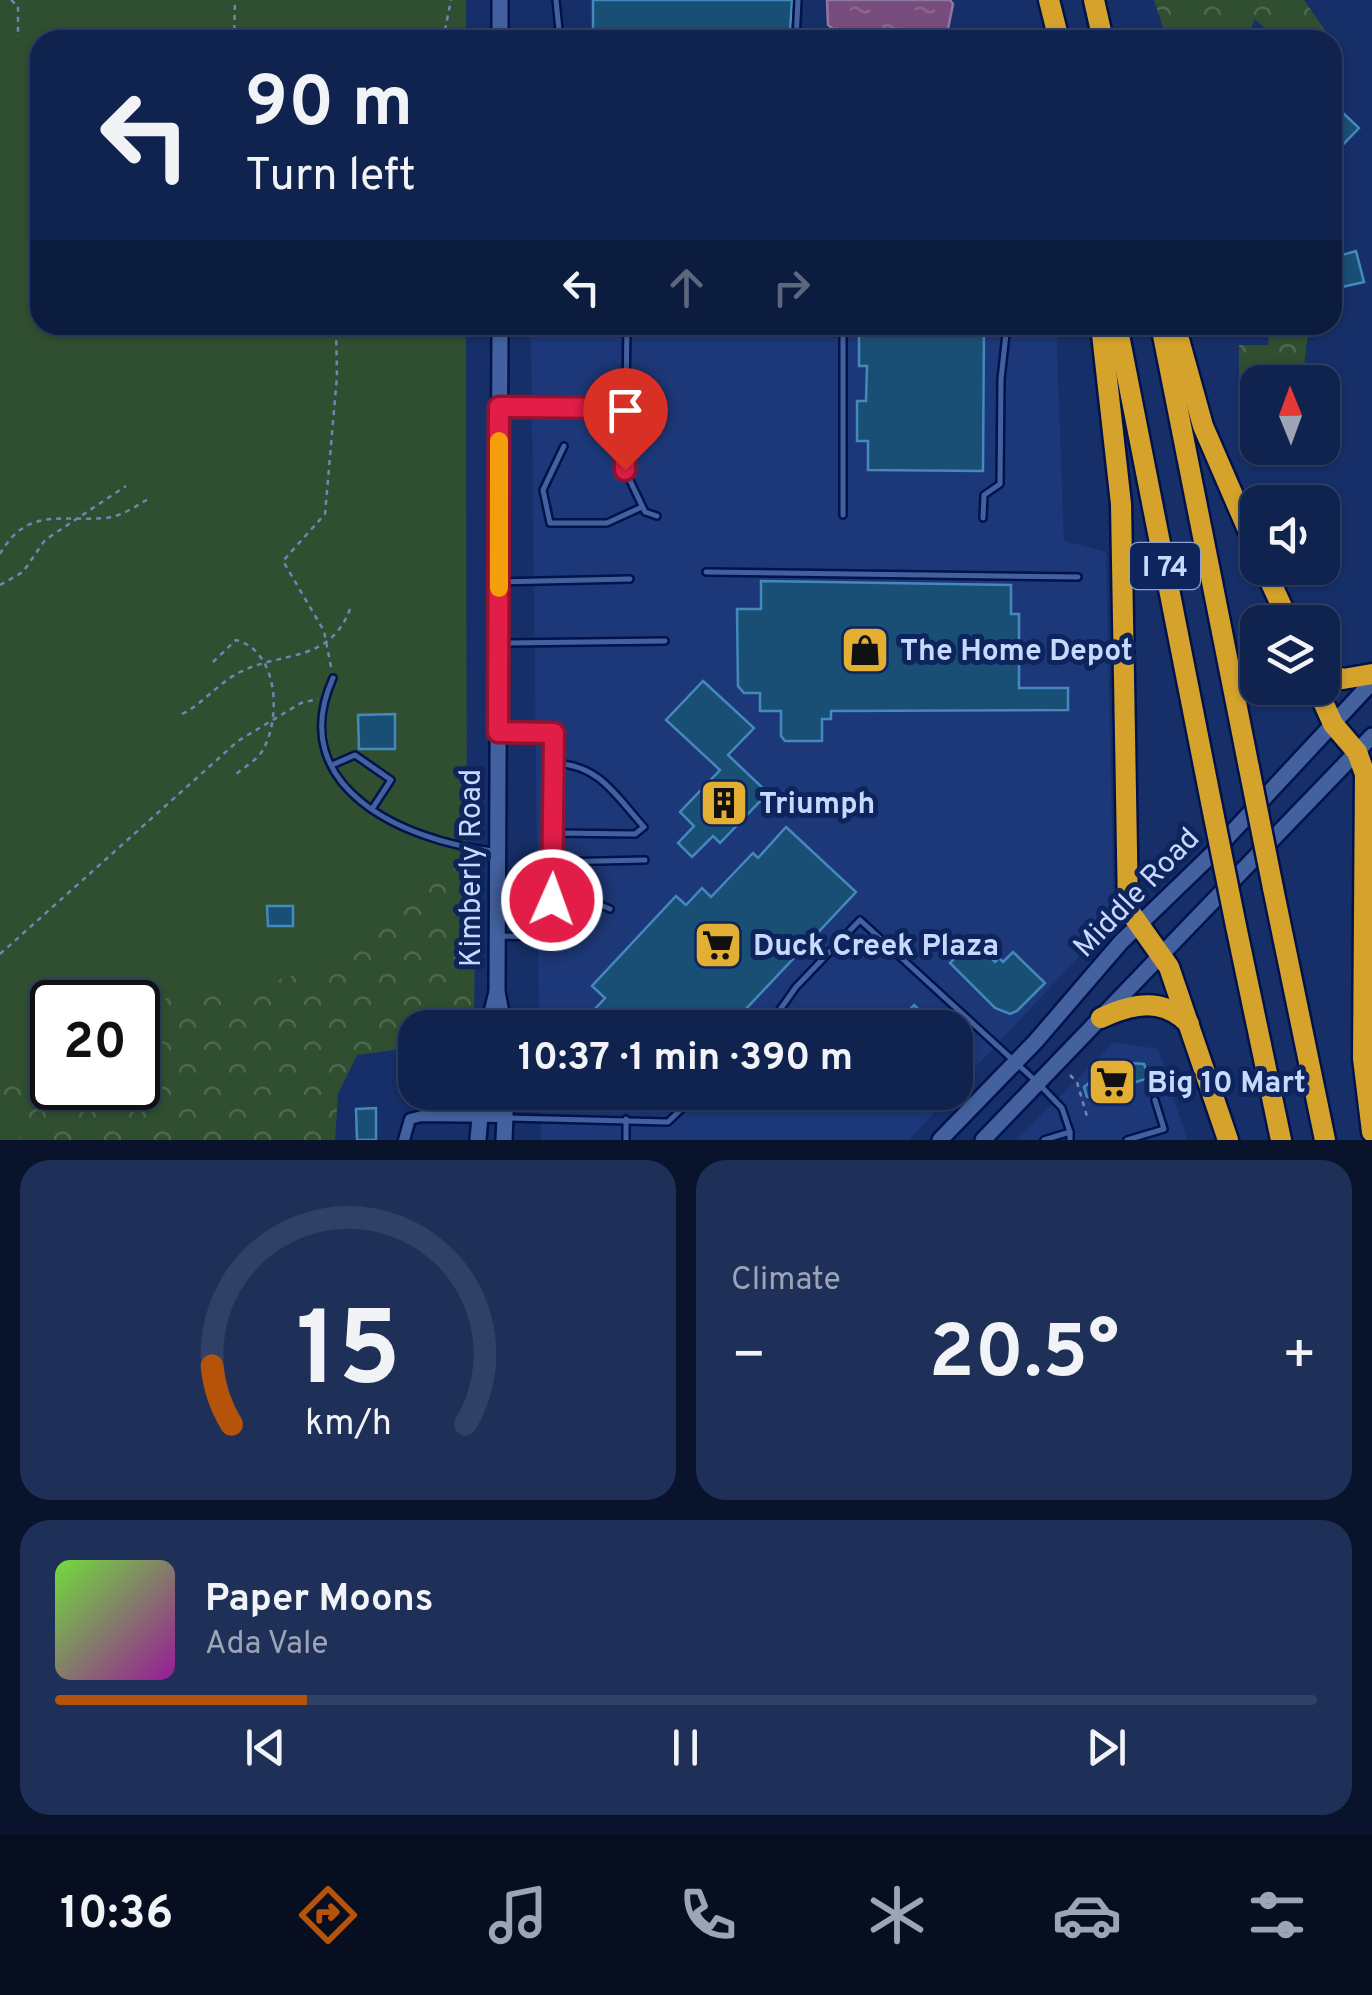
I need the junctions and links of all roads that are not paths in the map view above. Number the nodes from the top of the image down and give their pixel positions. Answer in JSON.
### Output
{"nodes":[{"id":1,"x":500,"y":0,"type":"edge"},
{"id":2,"x":556,"y":0,"type":"edge"},
{"id":3,"x":798,"y":0,"type":"edge"},
{"id":4,"x":1048,"y":0,"type":"edge"},
{"id":5,"x":1094,"y":0,"type":"edge"},
{"id":6,"x":500,"y":30,"type":"edge"},
{"id":7,"x":559,"y":30,"type":"edge"},
{"id":8,"x":796,"y":30,"type":"edge"},
{"id":9,"x":1056,"y":30,"type":"edge"},
{"id":10,"x":1101,"y":30,"type":"edge"},
{"id":11,"x":500,"y":335,"type":"edge"},
{"id":12,"x":627,"y":335,"type":"edge"},
{"id":13,"x":842,"y":335,"type":"edge"},
{"id":14,"x":1007,"y":335,"type":"edge"},
{"id":15,"x":1102,"y":335,"type":"edge"},
{"id":16,"x":1119,"y":335,"type":"edge"},
{"id":17,"x":1163,"y":335,"type":"edge"},
{"id":18,"x":1178,"y":335,"type":"edge"},
{"id":19,"x":499,"y":407,"type":"junction"},
{"id":20,"x":625,"y":408,"type":"junction"},
{"id":21,"x":564,"y":446,"type":"dead end"},
{"id":22,"x":642,"y":507,"type":"junction"},
{"id":23,"x":1240,"y":511,"type":"edge"},
{"id":24,"x":658,"y":516,"type":"dead end"},
{"id":25,"x":844,"y":516,"type":"dead end"},
{"id":26,"x":984,"y":518,"type":"dead end"},
{"id":27,"x":706,"y":572,"type":"dead end"},
{"id":28,"x":1078,"y":576,"type":"dead end"},
{"id":29,"x":630,"y":579,"type":"dead end"},
{"id":30,"x":499,"y":582,"type":"junction"},
{"id":31,"x":664,"y":641,"type":"dead end"},
{"id":32,"x":498,"y":642,"type":"junction"},
{"id":33,"x":1372,"y":674,"type":"edge"},
{"id":34,"x":1340,"y":677,"type":"edge"},
{"id":35,"x":333,"y":678,"type":"road end"},
{"id":36,"x":1372,"y":682,"type":"edge"},
{"id":37,"x":1325,"y":705,"type":"edge"},
{"id":38,"x":1333,"y":724,"type":"junction"},
{"id":39,"x":498,"y":732,"type":"junction"},
{"id":40,"x":1364,"y":744,"type":"edge"},
{"id":41,"x":554,"y":763,"type":"junction"},
{"id":42,"x":332,"y":766,"type":"junction"},
{"id":43,"x":372,"y":810,"type":"junction"},
{"id":44,"x":554,"y":833,"type":"junction"},
{"id":45,"x":498,"y":851,"type":"junction"},
{"id":46,"x":646,"y":860,"type":"dead end"},
{"id":47,"x":554,"y":862,"type":"junction"},
{"id":48,"x":552,"y":900,"type":"junction"},
{"id":49,"x":610,"y":909,"type":"dead end"},
{"id":50,"x":1139,"y":924,"type":"junction"},
{"id":51,"x":497,"y":936,"type":"junction"},
{"id":52,"x":1162,"y":953,"type":"junction"},
{"id":53,"x":497,"y":992,"type":"junction"},
{"id":54,"x":492,"y":1010,"type":"edge"},
{"id":55,"x":500,"y":1010,"type":"edge"},
{"id":56,"x":780,"y":1010,"type":"edge"},
{"id":57,"x":958,"y":1010,"type":"edge"},
{"id":58,"x":1101,"y":1018,"type":"junction"},
{"id":59,"x":973,"y":1024,"type":"edge"},
{"id":60,"x":1190,"y":1026,"type":"junction"},
{"id":61,"x":1014,"y":1062,"type":"junction"},
{"id":62,"x":1038,"y":1083,"type":"junction"},
{"id":63,"x":1155,"y":1100,"type":"dead end"},
{"id":64,"x":480,"y":1110,"type":"edge"},
{"id":65,"x":505,"y":1110,"type":"edge"},
{"id":66,"x":680,"y":1110,"type":"edge"},
{"id":67,"x":480,"y":1116,"type":"junction"},
{"id":68,"x":504,"y":1117,"type":"junction"},
{"id":69,"x":626,"y":1120,"type":"junction"},
{"id":70,"x":1372,"y":1132,"type":"edge"},
{"id":71,"x":1070,"y":1136,"type":"edge"},
{"id":72,"x":1132,"y":1139,"type":"edge"},
{"id":73,"x":404,"y":1140,"type":"edge"},
{"id":74,"x":478,"y":1140,"type":"edge"},
{"id":75,"x":504,"y":1140,"type":"edge"},
{"id":76,"x":626,"y":1140,"type":"edge"},
{"id":77,"x":940,"y":1140,"type":"edge"},
{"id":78,"x":983,"y":1140,"type":"edge"},
{"id":79,"x":1044,"y":1140,"type":"edge"},
{"id":80,"x":1228,"y":1140,"type":"edge"},
{"id":81,"x":1281,"y":1140,"type":"edge"},
{"id":82,"x":1325,"y":1140,"type":"edge"}],
"edges":[{"from":1,"to":6,"type":"main road"},
{"from":2,"to":7,"type":"lane"},
{"from":3,"to":8,"type":"lane"},
{"from":4,"to":9,"type":"highway"},
{"from":5,"to":10,"type":"highway"},
{"from":11,"to":19,"type":"main road","name":"Kimberly Road"},
{"from":12,"to":20,"type":"lane"},
{"from":13,"to":25,"type":"lane"},
{"from":14,"to":26,"type":"lane"},
{"from":15,"to":50,"type":"highway"},
{"from":16,"to":81,"type":"highway","number":"I 74","bridge":true},
{"from":17,"to":82,"type":"highway","number":"I 74","bridge":true},
{"from":18,"to":23,"type":"highway"},
{"from":19,"to":20,"type":"lane"},
{"from":19,"to":30,"type":"main road","name":"Kimberly Road"},
{"from":20,"to":22,"type":"lane"},
{"from":21,"to":22,"type":"lane"},
{"from":22,"to":24,"type":"lane"},
{"from":27,"to":28,"type":"lane"},
{"from":29,"to":30,"type":"lane"},
{"from":30,"to":32,"type":"main road","name":"Kimberly Road"},
{"from":31,"to":32,"type":"lane"},
{"from":32,"to":39,"type":"main road","name":"Kimberly Road"},
{"from":33,"to":34,"type":"highway"},
{"from":35,"to":42,"type":"lane"},
{"from":36,"to":38,"type":"main road","name":"Middle Road"},
{"from":37,"to":38,"type":"highway"},
{"from":38,"to":40,"type":"highway"},
{"from":38,"to":50,"type":"main road","name":"Middle Road"},
{"from":39,"to":41,"type":"lane"},
{"from":39,"to":45,"type":"main road","name":"Kimberly Road"},
{"from":40,"to":52,"type":"main road","name":"Middle Road"},
{"from":40,"to":70,"type":"highway"},
{"from":41,"to":44,"type":"lane"},
{"from":41,"to":44,"type":"lane"},
{"from":42,"to":43,"type":"lane"},
{"from":42,"to":43,"type":"lane"},
{"from":43,"to":45,"type":"lane"},
{"from":44,"to":47,"type":"lane"},
{"from":45,"to":51,"type":"main road","name":"Kimberly Road"},
{"from":46,"to":47,"type":"lane"},
{"from":47,"to":48,"type":"lane"},
{"from":48,"to":49,"type":"lane"},
{"from":48,"to":51,"type":"lane"},
{"from":50,"to":52,"type":"highway"},
{"from":50,"to":61,"type":"main road","name":"Middle Road"},
{"from":51,"to":53,"type":"main road","name":"Kimberly Road"},
{"from":52,"to":58,"type":"main road","name":"Middle Road"},
{"from":52,"to":60,"type":"highway"},
{"from":53,"to":54,"type":"main road","name":"Kimberly Road"},
{"from":53,"to":55,"type":"main road","name":"Kimberly Road"},
{"from":56,"to":57,"type":"lane"},
{"from":58,"to":60,"type":"highway"},
{"from":58,"to":62,"type":"main road","name":"Middle Road"},
{"from":59,"to":61,"type":"lane"},
{"from":60,"to":80,"type":"highway"},
{"from":61,"to":62,"type":"lane"},
{"from":61,"to":77,"type":"main road","name":"Middle Road"},
{"from":62,"to":71,"type":"lane"},
{"from":62,"to":78,"type":"main road","name":"Middle Road"},
{"from":63,"to":72,"type":"lane"},
{"from":64,"to":67,"type":"main road"},
{"from":65,"to":68,"type":"main road"},
{"from":66,"to":69,"type":"lane"},
{"from":67,"to":68,"type":"street"},
{"from":67,"to":73,"type":"street"},
{"from":67,"to":74,"type":"main road"},
{"from":68,"to":69,"type":"lane"},
{"from":68,"to":75,"type":"main road"},
{"from":69,"to":76,"type":"lane"},
{"from":71,"to":79,"type":"lane"}]}
